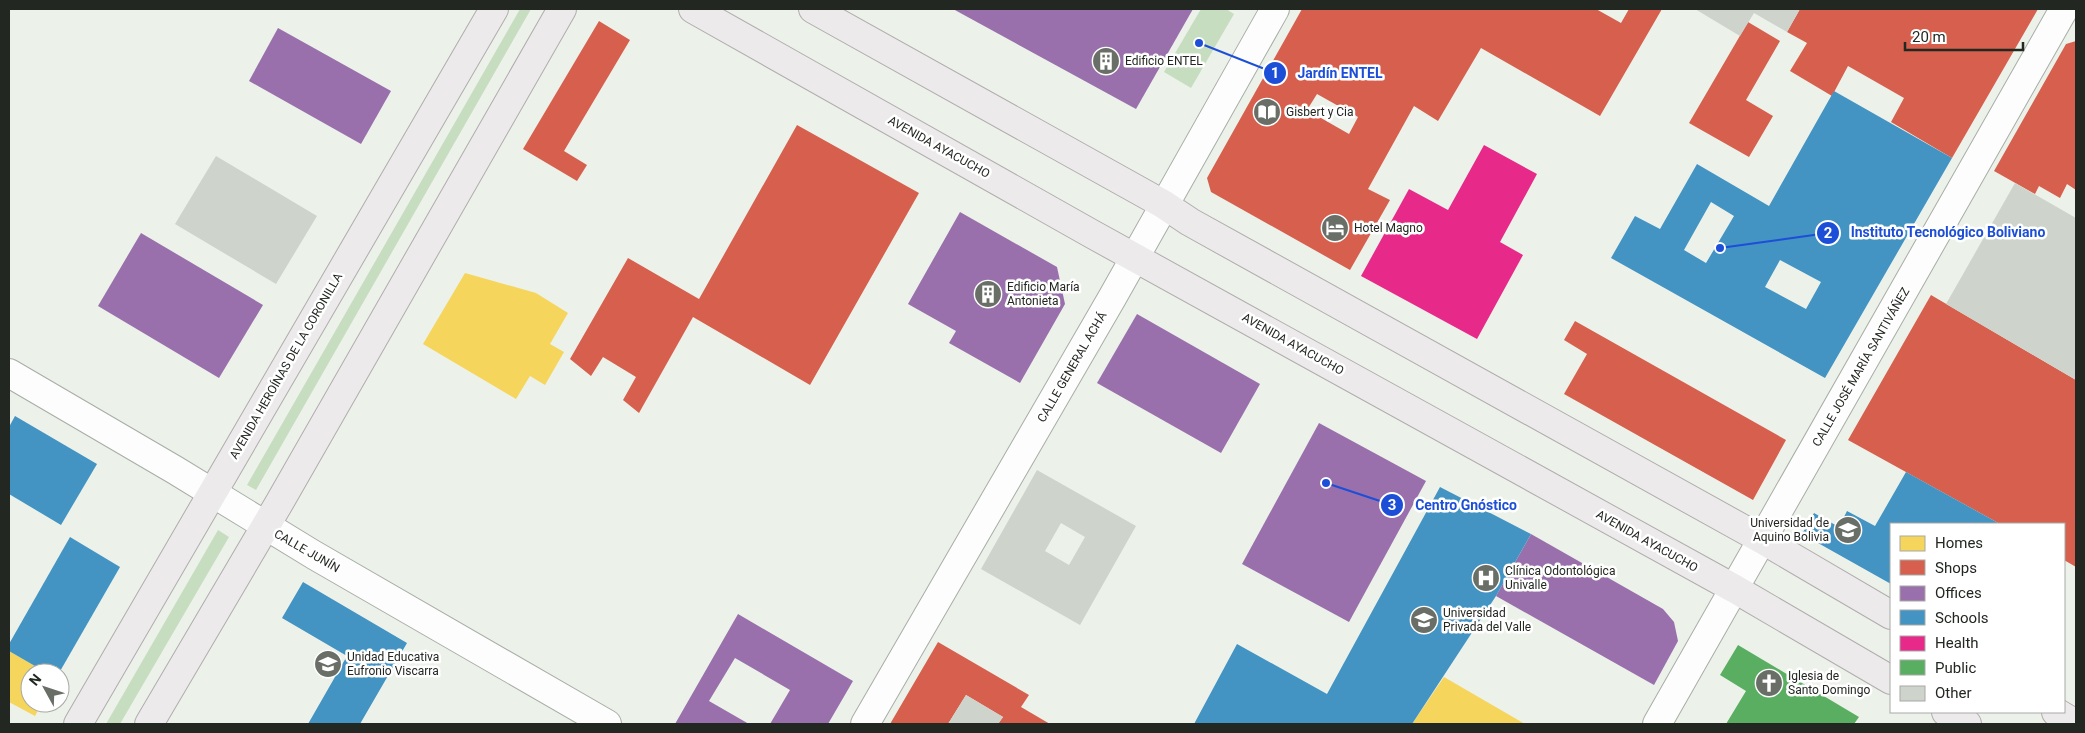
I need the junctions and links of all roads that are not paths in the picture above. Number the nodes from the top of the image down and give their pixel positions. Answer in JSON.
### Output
{"nodes":[{"id":1,"x":494,"y":9,"type":"edge"},
{"id":2,"x":562,"y":9,"type":"edge"},
{"id":3,"x":693,"y":9,"type":"edge"},
{"id":4,"x":813,"y":9,"type":"edge"},
{"id":5,"x":1274,"y":9,"type":"edge"},
{"id":6,"x":2064,"y":9,"type":"edge"},
{"id":7,"x":1163,"y":204,"type":"junction"},
{"id":8,"x":1135,"y":256,"type":"junction"},
{"id":9,"x":9,"y":373,"type":"edge"},
{"id":10,"x":212,"y":493,"type":"junction"},
{"id":11,"x":265,"y":527,"type":"junction"},
{"id":12,"x":1763,"y":540,"type":"junction"},
{"id":13,"x":1735,"y":589,"type":"junction"},
{"id":14,"x":1890,"y":614,"type":"edge"},
{"id":15,"x":1890,"y":679,"type":"edge"},
{"id":16,"x":1948,"y":713,"type":"edge"},
{"id":17,"x":2058,"y":713,"type":"edge"},
{"id":18,"x":78,"y":724,"type":"edge"},
{"id":19,"x":149,"y":724,"type":"edge"},
{"id":20,"x":607,"y":724,"type":"edge"},
{"id":21,"x":866,"y":724,"type":"edge"},
{"id":22,"x":1658,"y":724,"type":"edge"},
{"id":23,"x":1968,"y":724,"type":"edge"},
{"id":24,"x":2076,"y":724,"type":"edge"}],
"edges":[{"from":1,"to":10,"type":"main road","name":"AVENIDA HEROÍNAS DE LA CORONILLA"},
{"from":2,"to":11,"type":"main road"},
{"from":3,"to":8,"type":"main road","name":"AVENIDA AYACUCHO"},
{"from":4,"to":7,"type":"main road"},
{"from":5,"to":7,"type":"street","name":"CALLE GENERAL ACHÁ"},
{"from":6,"to":12,"type":"street","name":"CALLE JOSÉ MARÍA SANTIVÁÑEZ"},
{"from":7,"to":8,"type":"street","name":"CALLE GENERAL ACHÁ"},
{"from":7,"to":12,"type":"main road"},
{"from":8,"to":13,"type":"main road","name":"AVENIDA AYACUCHO"},
{"from":8,"to":21,"type":"street","name":"CALLE GENERAL ACHÁ"},
{"from":9,"to":10,"type":"street","name":"CALLE JUNÍN"},
{"from":10,"to":11,"type":"street","name":"CALLE JUNÍN"},
{"from":10,"to":18,"type":"main road","name":"AVENIDA HEROÍNAS DE LA CORONILLA"},
{"from":11,"to":19,"type":"main road"},
{"from":11,"to":20,"type":"street","name":"CALLE JUNÍN"},
{"from":12,"to":13,"type":"street","name":"CALLE JOSÉ MARÍA SANTIVÁÑEZ"},
{"from":12,"to":14,"type":"main road"},
{"from":13,"to":15,"type":"main road","name":"AVENIDA AYACUCHO"},
{"from":13,"to":22,"type":"street","name":"CALLE JOSÉ MARÍA SANTIVÁÑEZ"},
{"from":16,"to":23,"type":"main road"},
{"from":17,"to":24,"type":"main road"}]}
